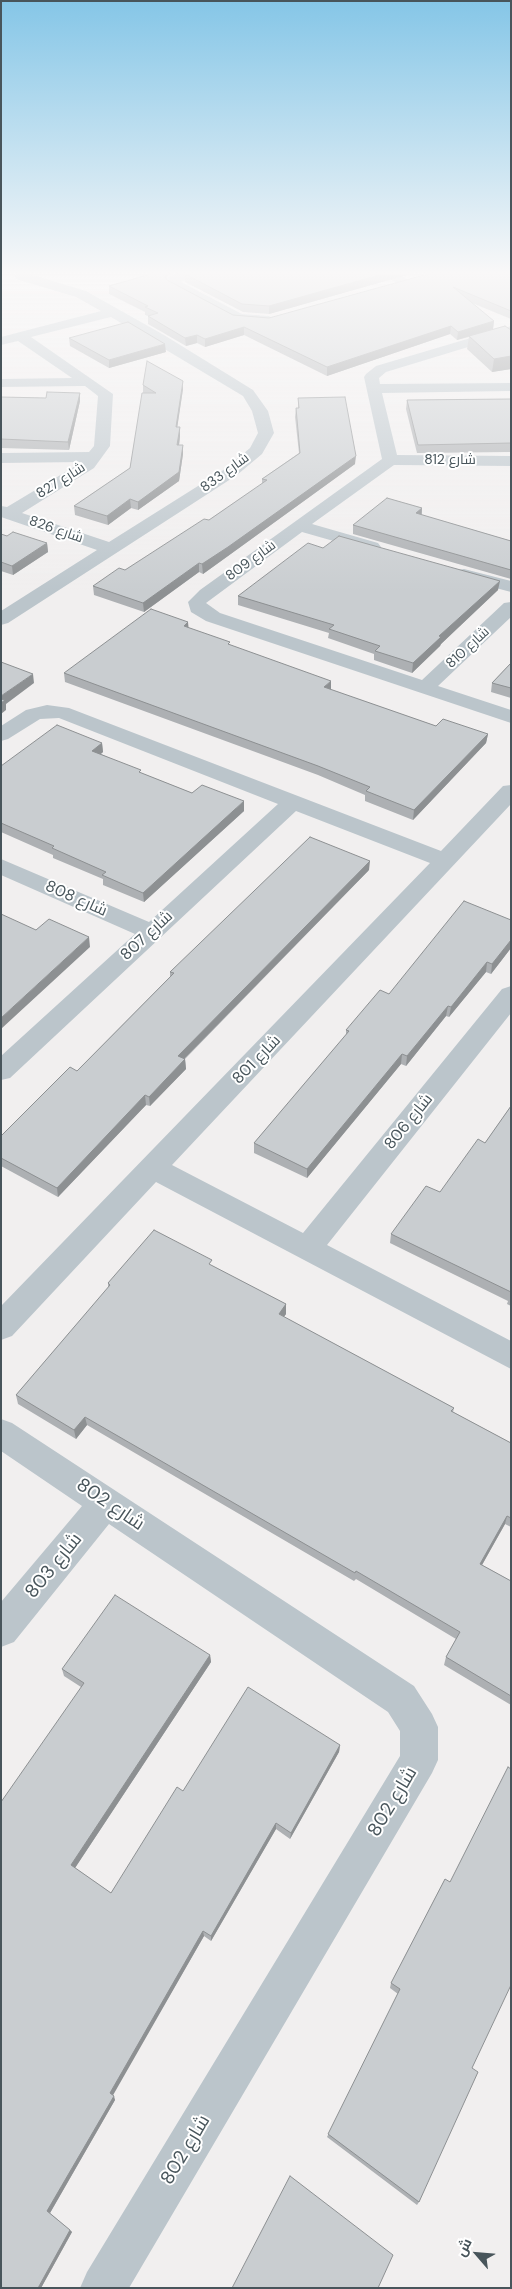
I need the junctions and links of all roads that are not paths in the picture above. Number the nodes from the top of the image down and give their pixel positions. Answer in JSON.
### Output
{"nodes":[{"id":1,"x":84,"y":379,"type":"edge"},
{"id":2,"x":224,"y":379,"type":"edge"},
{"id":3,"x":372,"y":379,"type":"edge"},
{"id":4,"x":89,"y":382,"type":"junction"},
{"id":5,"x":1,"y":383,"type":"edge"},
{"id":6,"x":511,"y":387,"type":"edge"},
{"id":7,"x":375,"y":389,"type":"junction"},
{"id":8,"x":94,"y":457,"type":"junction"},
{"id":9,"x":1,"y":458,"type":"edge"},
{"id":10,"x":390,"y":460,"type":"junction"},
{"id":11,"x":511,"y":461,"type":"edge"},
{"id":12,"x":5,"y":512,"type":"edge"},
{"id":13,"x":300,"y":526,"type":"junction"},
{"id":14,"x":111,"y":548,"type":"junction"},
{"id":15,"x":386,"y":551,"type":"edge"},
{"id":16,"x":444,"y":568,"type":"edge"},
{"id":17,"x":511,"y":587,"type":"edge"},
{"id":18,"x":511,"y":607,"type":"edge"},
{"id":19,"x":1,"y":619,"type":"edge"},
{"id":20,"x":425,"y":688,"type":"junction"},
{"id":21,"x":511,"y":717,"type":"edge"},
{"id":22,"x":1,"y":735,"type":"edge"},
{"id":23,"x":511,"y":792,"type":"edge"},
{"id":24,"x":293,"y":802,"type":"junction"},
{"id":25,"x":446,"y":861,"type":"junction"},
{"id":26,"x":1,"y":866,"type":"edge"},
{"id":27,"x":151,"y":932,"type":"junction"},
{"id":28,"x":511,"y":995,"type":"edge"},
{"id":29,"x":1,"y":1071,"type":"edge"},
{"id":30,"x":153,"y":1168,"type":"junction"},
{"id":31,"x":307,"y":1249,"type":"junction"},
{"id":32,"x":1,"y":1327,"type":"edge"},
{"id":33,"x":511,"y":1356,"type":"edge"},
{"id":34,"x":1,"y":1433,"type":"edge"},
{"id":35,"x":106,"y":1502,"type":"junction"},
{"id":36,"x":1,"y":1630,"type":"edge"},
{"id":37,"x":103,"y":2288,"type":"edge"}],
"edges":[{"from":1,"to":4,"type":"street","name":"شارع 827"},
{"from":2,"to":14,"type":"street","name":"شارع 833"},
{"from":3,"to":7,"type":"street"},
{"from":4,"to":5,"type":"street"},
{"from":4,"to":8,"type":"street","name":"شارع 827"},
{"from":6,"to":7,"type":"street"},
{"from":7,"to":10,"type":"street"},
{"from":8,"to":9,"type":"street"},
{"from":8,"to":12,"type":"street","name":"شارع 827"},
{"from":10,"to":11,"type":"street","name":"شارع 812"},
{"from":10,"to":13,"type":"street","name":"شارع 809"},
{"from":12,"to":14,"type":"street","name":"شارع 826"},
{"from":13,"to":15,"type":"street"},
{"from":13,"to":20,"type":"street","name":"شارع 809"},
{"from":14,"to":19,"type":"street","name":"شارع 833"},
{"from":16,"to":17,"type":"street"},
{"from":18,"to":20,"type":"street","name":"شارع 810"},
{"from":20,"to":21,"type":"street","name":"شارع 809"},
{"from":22,"to":24,"type":"street"},
{"from":23,"to":25,"type":"street","name":"شارع 801"},
{"from":24,"to":25,"type":"street"},
{"from":24,"to":27,"type":"street","name":"شارع 807"},
{"from":25,"to":30,"type":"street","name":"شارع 801"},
{"from":26,"to":27,"type":"street","name":"شارع 808"},
{"from":27,"to":29,"type":"street","name":"شارع 807"},
{"from":28,"to":31,"type":"street","name":"شارع 806"},
{"from":30,"to":31,"type":"street"},
{"from":30,"to":32,"type":"street","name":"شارع 801"},
{"from":31,"to":33,"type":"street"},
{"from":34,"to":35,"type":"street","name":"شارع 802"},
{"from":35,"to":36,"type":"street","name":"شارع 803"},
{"from":35,"to":37,"type":"street","name":"شارع 802"}]}
